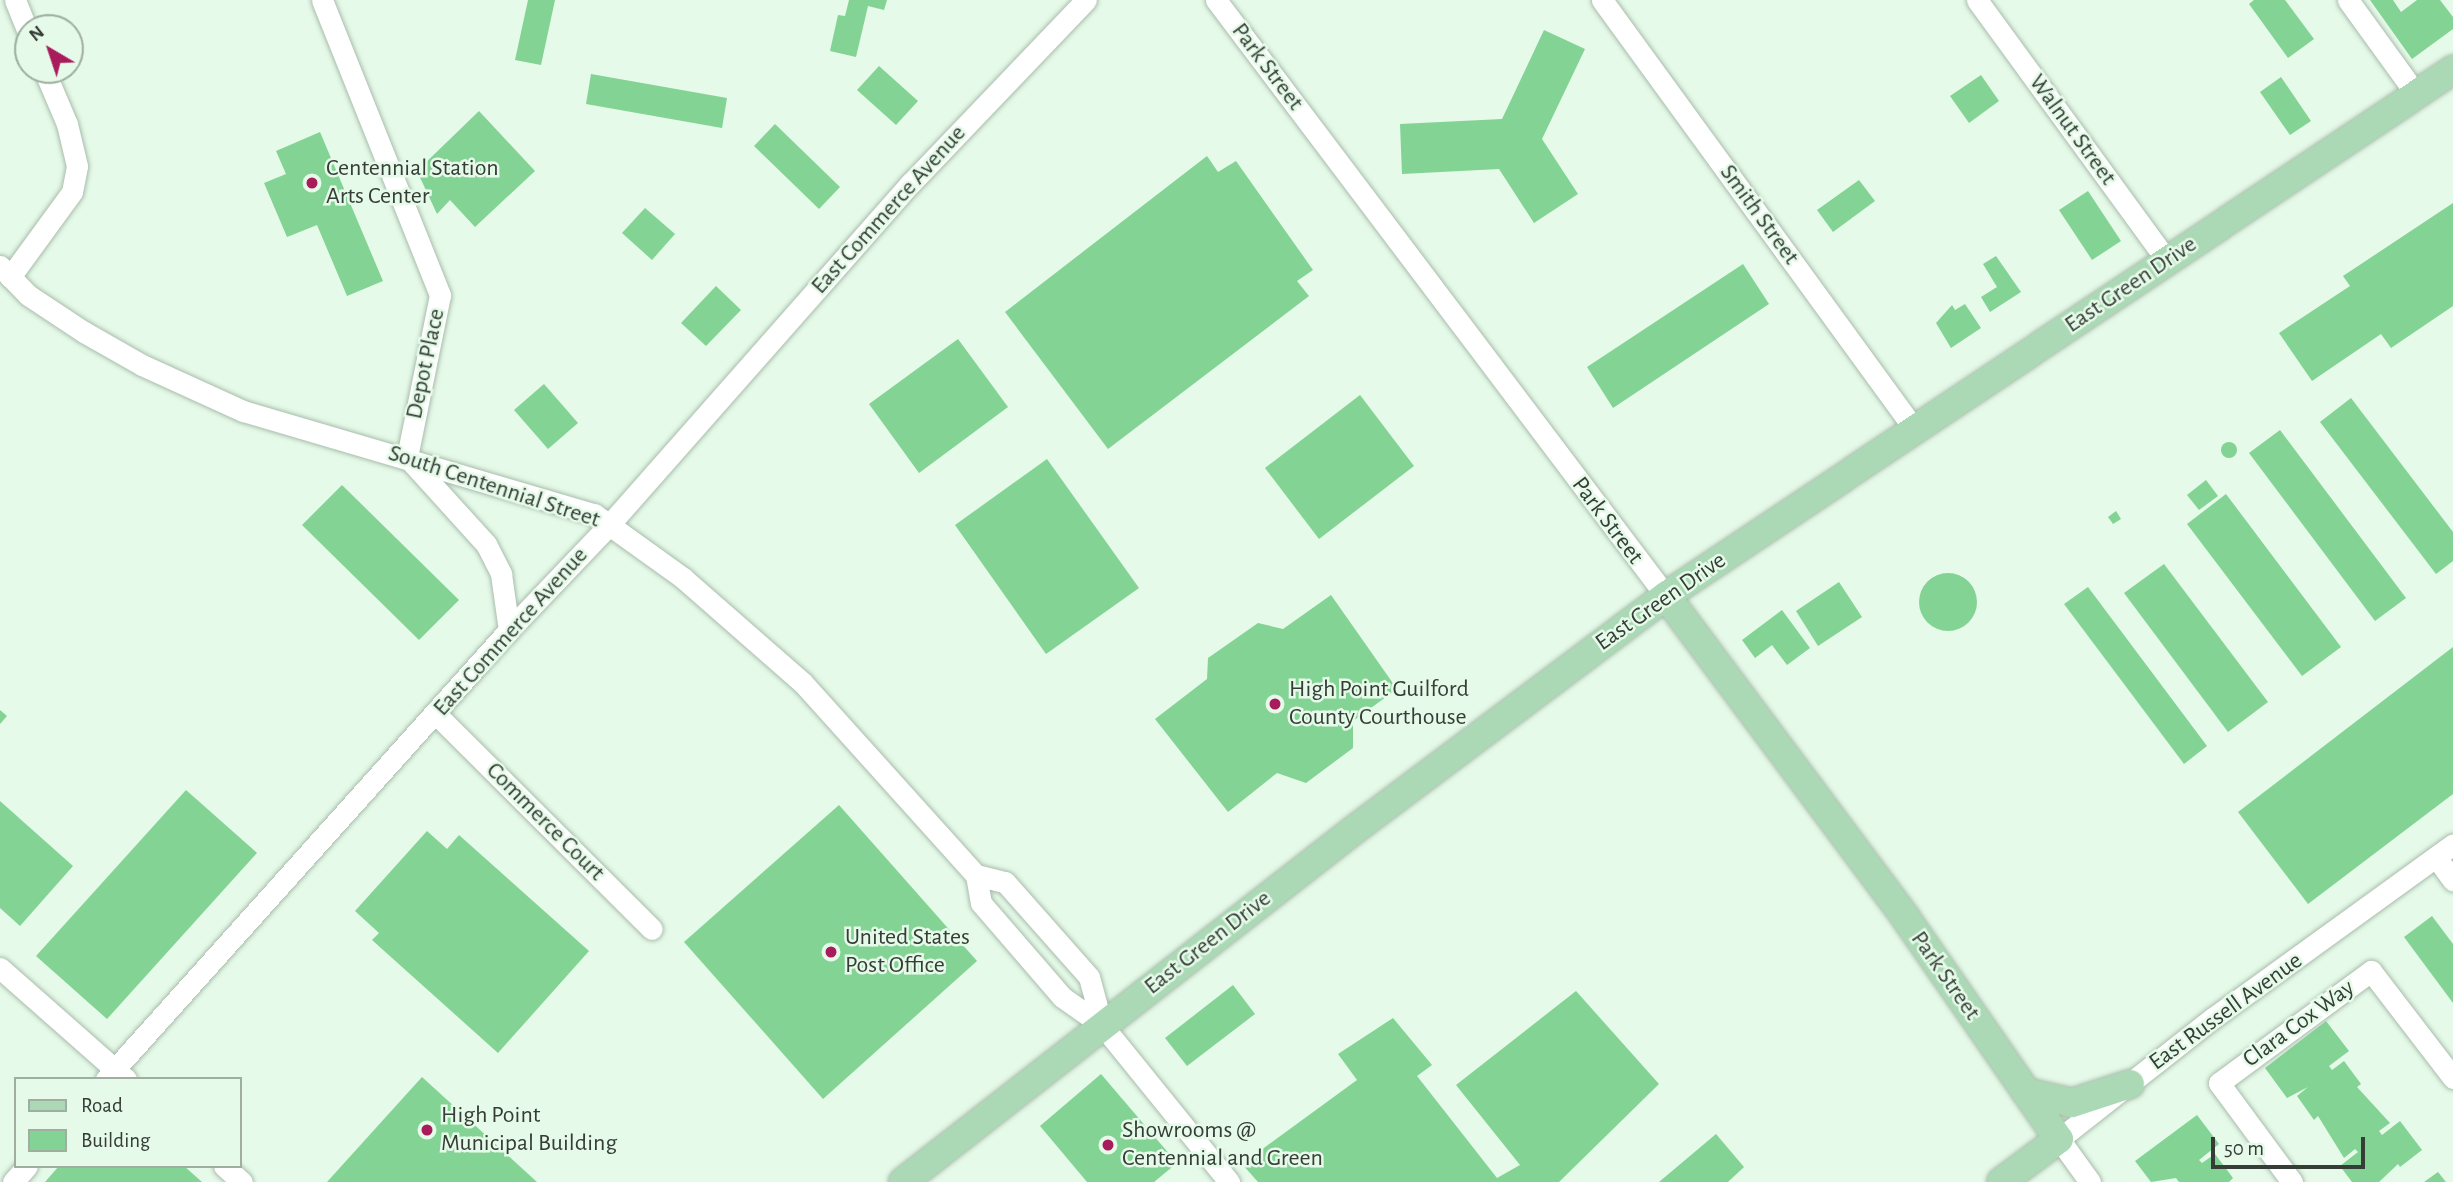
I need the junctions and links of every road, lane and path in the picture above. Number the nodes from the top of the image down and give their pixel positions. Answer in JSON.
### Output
{"nodes":[{"id":1,"x":322,"y":0,"type":"edge"},
{"id":2,"x":1086,"y":0,"type":"edge"},
{"id":3,"x":1216,"y":0,"type":"edge"},
{"id":4,"x":1602,"y":0,"type":"edge"},
{"id":5,"x":1977,"y":0,"type":"edge"},
{"id":6,"x":2348,"y":0,"type":"edge"},
{"id":7,"x":2453,"y":69,"type":"edge"},
{"id":8,"x":50,"y":84,"type":"edge"},
{"id":9,"x":2416,"y":94,"type":"junction"},
{"id":10,"x":2167,"y":261,"type":"junction"},
{"id":11,"x":5,"y":272,"type":"edge"},
{"id":12,"x":1915,"y":429,"type":"junction"},
{"id":13,"x":407,"y":457,"type":"junction"},
{"id":14,"x":609,"y":525,"type":"junction"},
{"id":15,"x":1666,"y":596,"type":"junction"},
{"id":16,"x":509,"y":630,"type":"junction"},
{"id":17,"x":437,"y":715,"type":"junction"},
{"id":18,"x":2453,"y":844,"type":"edge"},
{"id":19,"x":2436,"y":858,"type":"junction"},
{"id":20,"x":976,"y":874,"type":"junction"},
{"id":21,"x":2453,"y":880,"type":"edge"},
{"id":22,"x":652,"y":929,"type":"dead end"},
{"id":23,"x":0,"y":968,"type":"edge"},
{"id":24,"x":1102,"y":1025,"type":"junction"},
{"id":25,"x":116,"y":1075,"type":"edge"},
{"id":26,"x":2453,"y":1078,"type":"edge"},
{"id":27,"x":2130,"y":1084,"type":"junction"},
{"id":28,"x":2026,"y":1092,"type":"junction"},
{"id":29,"x":2059,"y":1139,"type":"junction"},
{"id":30,"x":25,"y":1168,"type":"edge"},
{"id":31,"x":227,"y":1168,"type":"edge"},
{"id":32,"x":13,"y":1182,"type":"edge"},
{"id":33,"x":242,"y":1182,"type":"edge"},
{"id":34,"x":903,"y":1182,"type":"edge"},
{"id":35,"x":1229,"y":1182,"type":"edge"},
{"id":36,"x":2001,"y":1182,"type":"edge"},
{"id":37,"x":2090,"y":1182,"type":"edge"},
{"id":38,"x":2292,"y":1182,"type":"edge"}],
"edges":[{"from":1,"to":13,"type":"street","name":"Depot Place"},
{"from":2,"to":14,"type":"street","name":"East Commerce Avenue"},
{"from":3,"to":15,"type":"street","name":"Park Street"},
{"from":4,"to":12,"type":"street","name":"Smith Street"},
{"from":5,"to":10,"type":"street","name":"Walnut Street"},
{"from":6,"to":9,"type":"street"},
{"from":7,"to":9,"type":"main road","name":"East Green Drive"},
{"from":8,"to":11,"type":"street"},
{"from":9,"to":10,"type":"main road","name":"East Green Drive"},
{"from":10,"to":12,"type":"main road","name":"East Green Drive"},
{"from":11,"to":13,"type":"street","name":"South Centennial Street"},
{"from":12,"to":15,"type":"main road","name":"East Green Drive"},
{"from":13,"to":14,"type":"street","name":"South Centennial Street"},
{"from":13,"to":16,"type":"street"},
{"from":14,"to":16,"type":"street","name":"East Commerce Avenue"},
{"from":14,"to":20,"type":"street","name":"South Centennial Street"},
{"from":15,"to":24,"type":"main road","name":"East Green Drive"},
{"from":15,"to":28,"type":"main road","name":"Park Street"},
{"from":16,"to":17,"type":"street","name":"East Commerce Avenue"},
{"from":17,"to":22,"type":"street","name":"Commerce Court"},
{"from":17,"to":25,"type":"street","name":"East Commerce Avenue"},
{"from":18,"to":19,"type":"street","name":"East Russell Avenue"},
{"from":19,"to":21,"type":"street"},
{"from":19,"to":27,"type":"street","name":"East Russell Avenue"},
{"from":20,"to":24,"type":"street","name":"South Centennial Street"},
{"from":20,"to":24,"type":"street","name":"South Centennial Street"},
{"from":23,"to":25,"type":"street"},
{"from":24,"to":34,"type":"main road","name":"East Green Drive"},
{"from":24,"to":35,"type":"street","name":"South Centennial Street"},
{"from":26,"to":38,"type":"street","name":"Clara Cox Way"},
{"from":27,"to":28,"type":"main road"},
{"from":27,"to":29,"type":"street","name":"East Russell Avenue"},
{"from":28,"to":29,"type":"main road","name":"Park Street"},
{"from":29,"to":36,"type":"main road","name":"East Russell Avenue"},
{"from":29,"to":37,"type":"street","name":"Park Street"},
{"from":30,"to":32,"type":"street"},
{"from":31,"to":33,"type":"street"}]}
